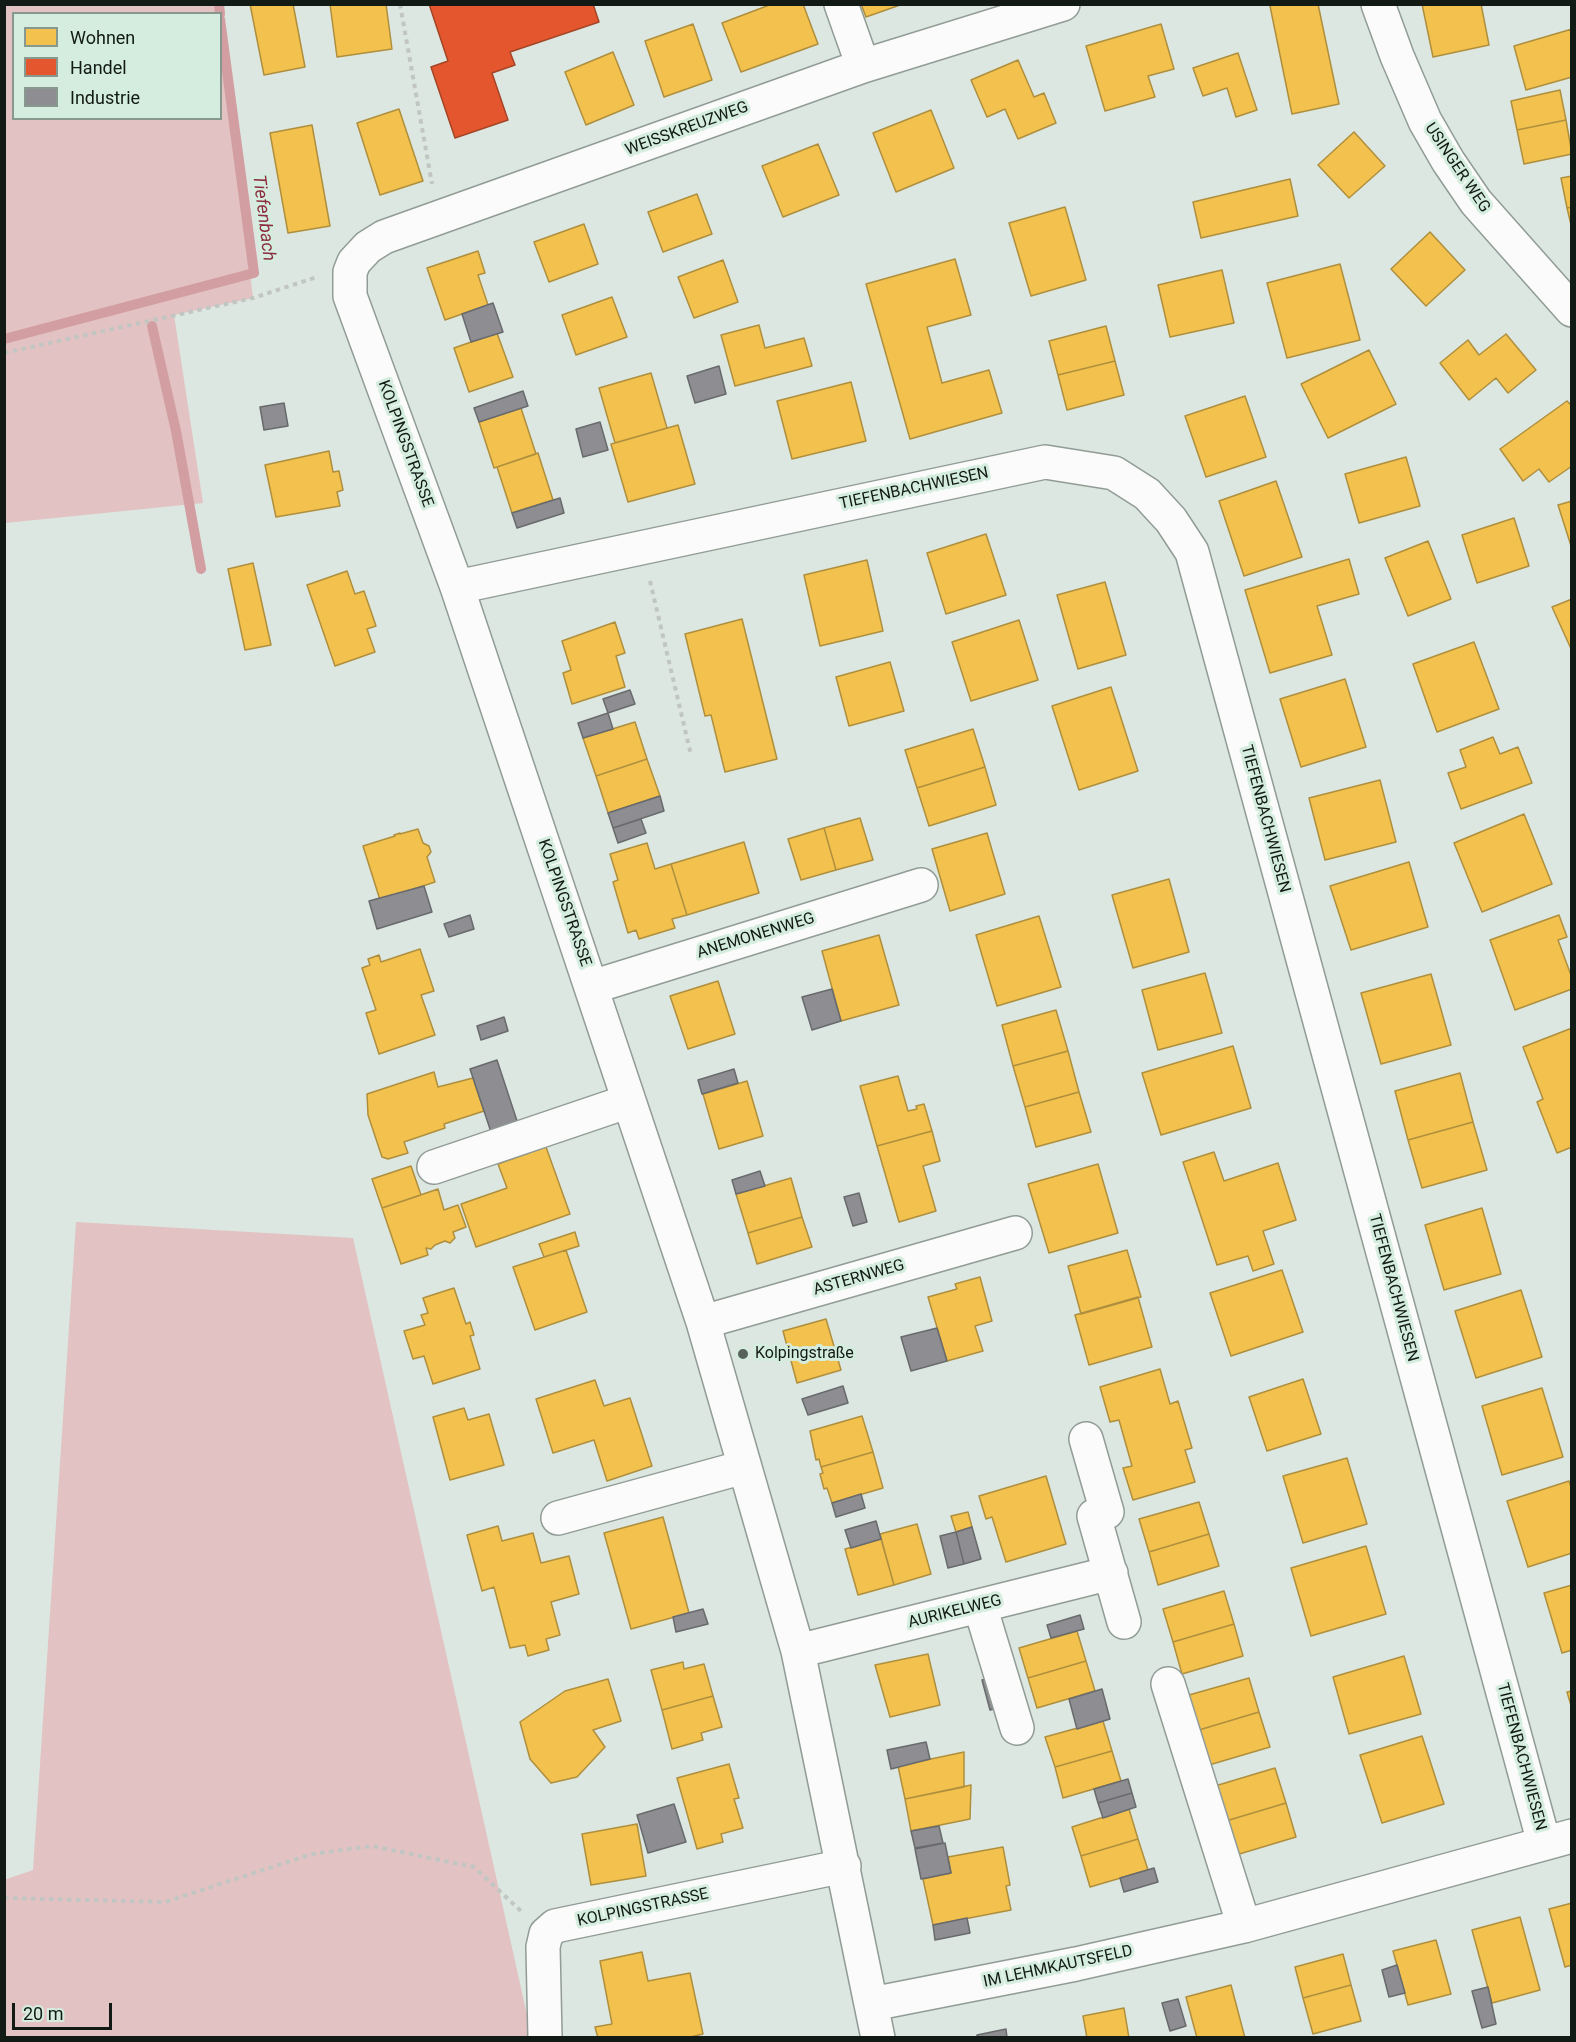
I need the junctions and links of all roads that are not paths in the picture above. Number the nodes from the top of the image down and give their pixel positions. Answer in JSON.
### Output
{"nodes":[{"id":1,"x":841,"y":4,"type":"edge"},
{"id":2,"x":1063,"y":4,"type":"edge"},
{"id":3,"x":1378,"y":4,"type":"edge"},
{"id":4,"x":862,"y":66,"type":"junction"},
{"id":5,"x":350,"y":296,"type":"joint"},
{"id":6,"x":1568,"y":300,"type":"edge"},
{"id":7,"x":458,"y":587,"type":"junction"},
{"id":8,"x":921,"y":885,"type":"dead end"},
{"id":9,"x":592,"y":987,"type":"junction"},
{"id":10,"x":629,"y":1101,"type":"junction"},
{"id":11,"x":434,"y":1167,"type":"dead end"},
{"id":12,"x":1015,"y":1233,"type":"dead end"},
{"id":13,"x":703,"y":1322,"type":"junction"},
{"id":14,"x":1086,"y":1439,"type":"dead end"},
{"id":15,"x":744,"y":1467,"type":"junction"},
{"id":16,"x":558,"y":1518,"type":"dead end"},
{"id":17,"x":1111,"y":1573,"type":"junction"},
{"id":18,"x":980,"y":1606,"type":"junction"},
{"id":19,"x":1124,"y":1622,"type":"dead end"},
{"id":20,"x":798,"y":1651,"type":"junction"},
{"id":21,"x":1168,"y":1683,"type":"dead end"},
{"id":22,"x":1017,"y":1728,"type":"dead end"},
{"id":23,"x":1558,"y":1840,"type":"edge"},
{"id":24,"x":844,"y":1866,"type":"junction"},
{"id":25,"x":1244,"y":1926,"type":"junction"},
{"id":26,"x":872,"y":2004,"type":"junction"},
{"id":27,"x":545,"y":2037,"type":"edge"},
{"id":28,"x":878,"y":2037,"type":"edge"}],
"edges":[{"from":1,"to":4,"type":"street"},
{"from":2,"to":4,"type":"street","name":"WEISSKREUZWEG"},
{"from":3,"to":6,"type":"street","name":"USINGER WEG"},
{"from":4,"to":5,"type":"street","name":"WEISSKREUZWEG"},
{"from":5,"to":7,"type":"street","name":"KOLPINGSTRASSE"},
{"from":7,"to":9,"type":"street","name":"KOLPINGSTRASSE"},
{"from":7,"to":23,"type":"street","name":"TIEFENBACHWIESEN"},
{"from":8,"to":9,"type":"street","name":"ANEMONENWEG"},
{"from":9,"to":10,"type":"street","name":"KOLPINGSTRASSE"},
{"from":10,"to":11,"type":"street"},
{"from":10,"to":13,"type":"street","name":"KOLPINGSTRASSE"},
{"from":12,"to":13,"type":"street","name":"ASTERNWEG"},
{"from":13,"to":15,"type":"street","name":"KOLPINGSTRASSE"},
{"from":14,"to":17,"type":"street"},
{"from":15,"to":16,"type":"street"},
{"from":15,"to":20,"type":"street","name":"KOLPINGSTRASSE"},
{"from":17,"to":18,"type":"street","name":"AURIKELWEG"},
{"from":17,"to":19,"type":"street"},
{"from":18,"to":20,"type":"street","name":"AURIKELWEG"},
{"from":18,"to":22,"type":"street"},
{"from":20,"to":24,"type":"street","name":"KOLPINGSTRASSE"},
{"from":21,"to":25,"type":"street"},
{"from":23,"to":25,"type":"street","name":"IM LEHMKAUTSFELD"},
{"from":24,"to":26,"type":"street","name":"KOLPINGSTRASSE"},
{"from":24,"to":27,"type":"street","name":"KOLPINGSTRASSE"},
{"from":25,"to":26,"type":"street","name":"IM LEHMKAUTSFELD"},
{"from":26,"to":28,"type":"street","name":"KOLPINGSTRASSE"}]}
